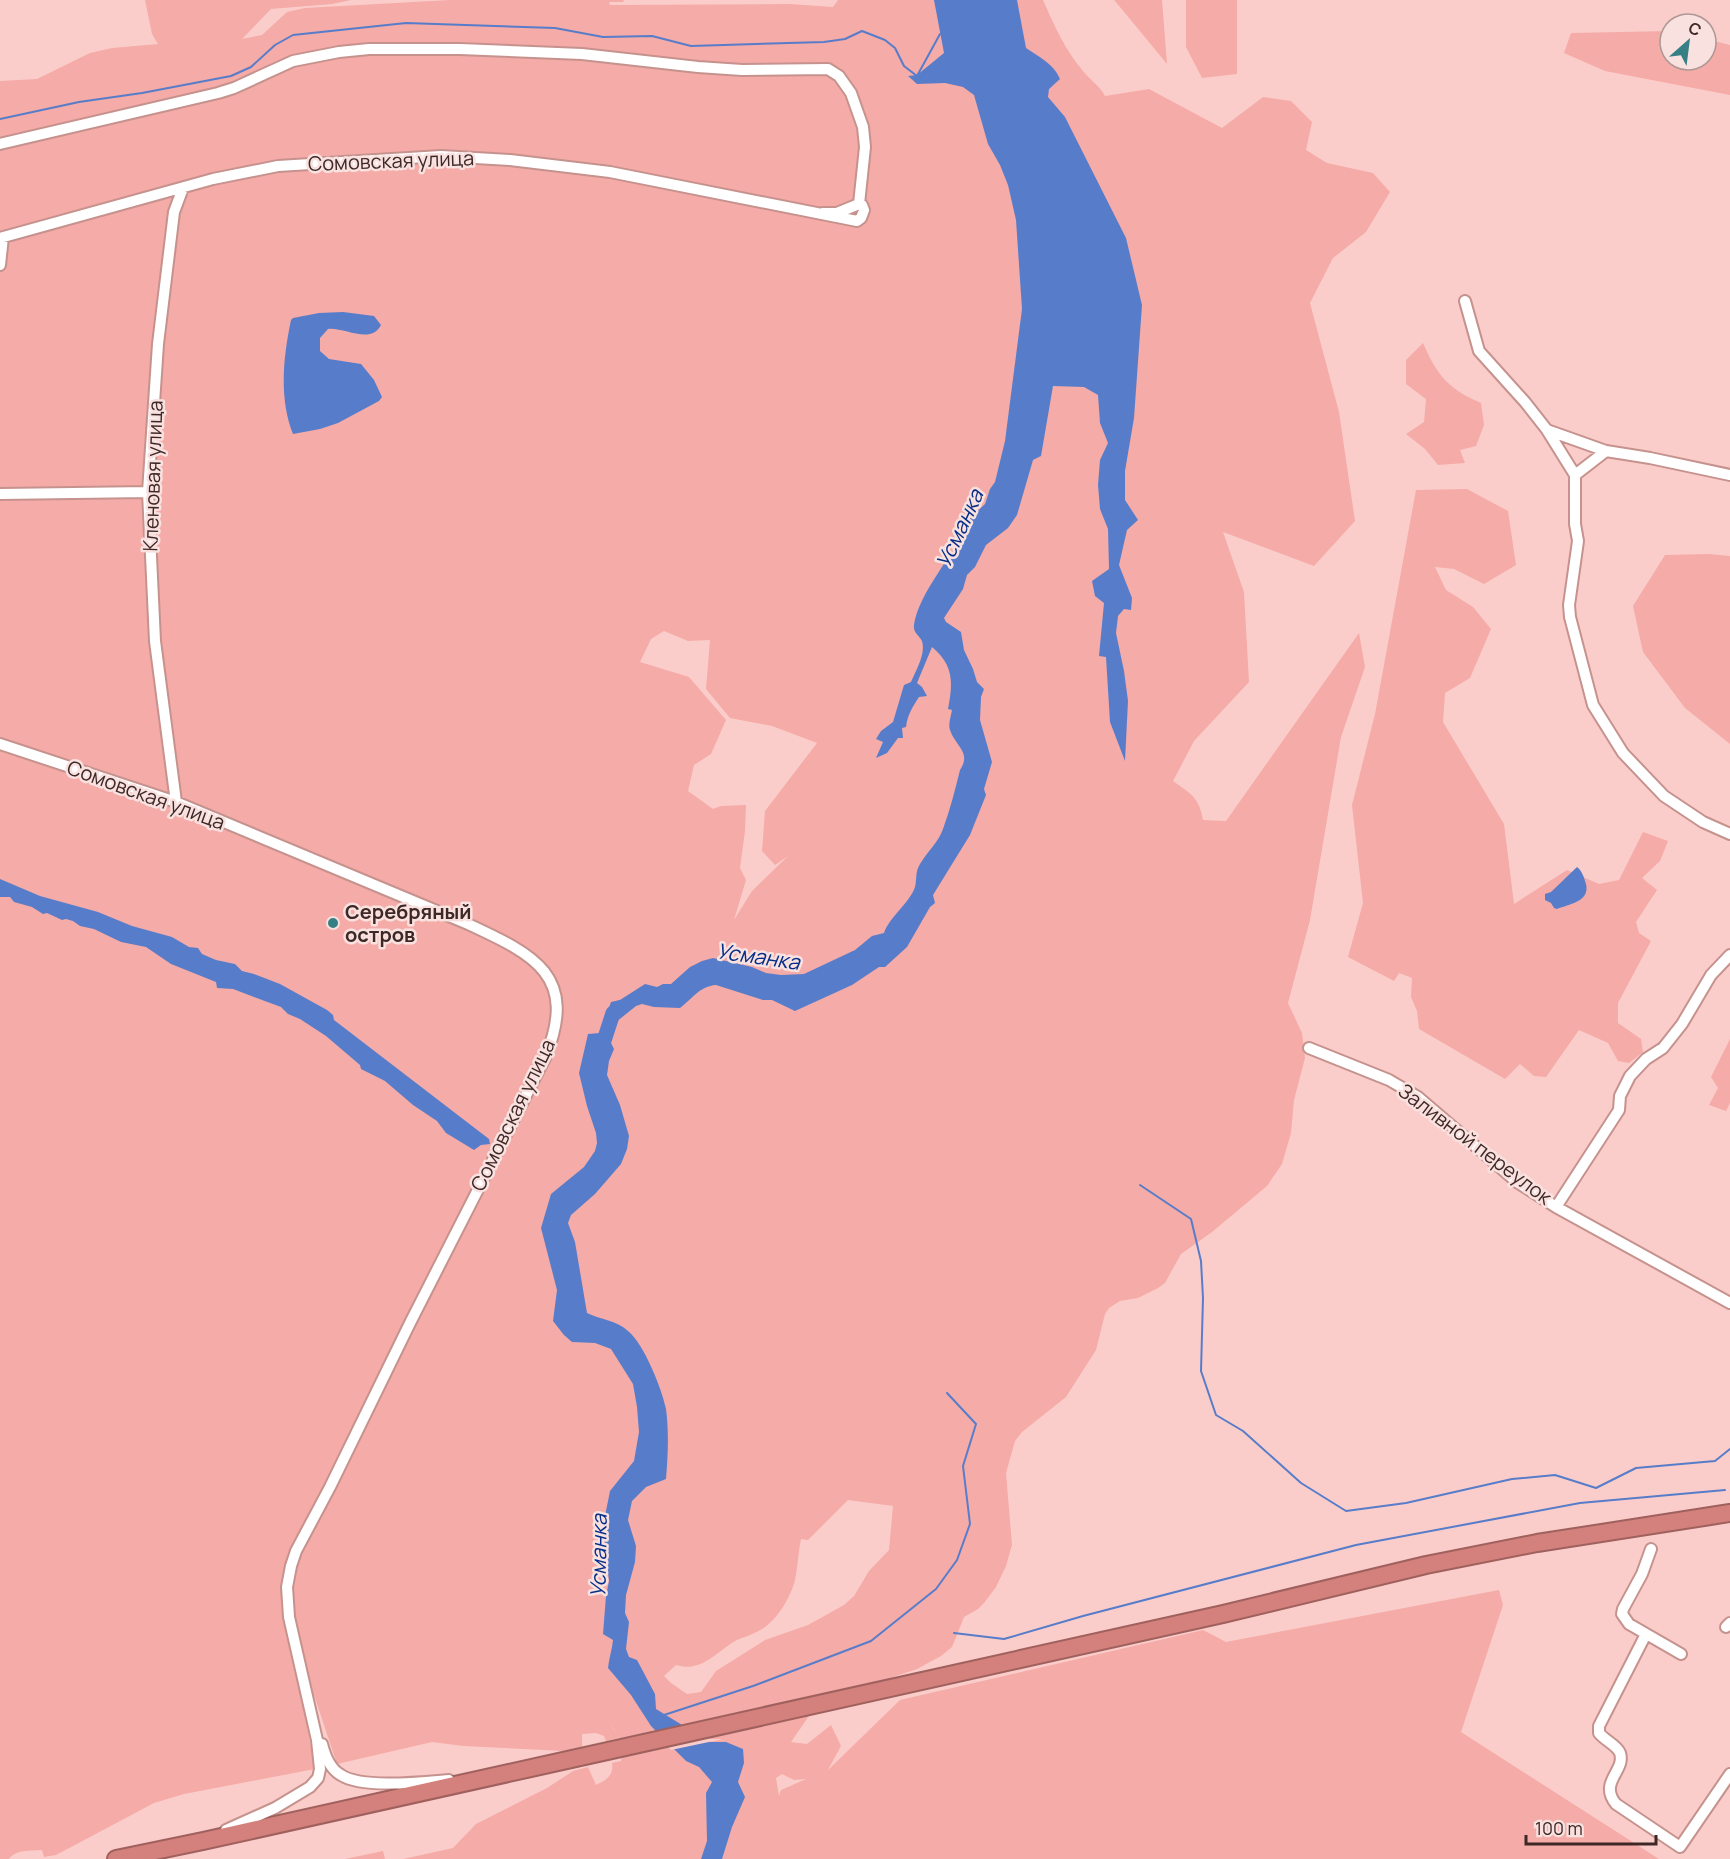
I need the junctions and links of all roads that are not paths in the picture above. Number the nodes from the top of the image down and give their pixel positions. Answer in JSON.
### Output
{"nodes":[{"id":1,"x":0,"y":144,"type":"edge"},
{"id":2,"x":183,"y":188,"type":"junction"},
{"id":3,"x":2,"y":237,"type":"edge"},
{"id":4,"x":0,"y":265,"type":"edge"},
{"id":5,"x":1465,"y":301,"type":"dead end"},
{"id":6,"x":1547,"y":430,"type":"junction"},
{"id":7,"x":1606,"y":451,"type":"junction"},
{"id":8,"x":1575,"y":475,"type":"junction"},
{"id":9,"x":1730,"y":475,"type":"edge"},
{"id":10,"x":148,"y":492,"type":"junction"},
{"id":11,"x":0,"y":494,"type":"edge"},
{"id":12,"x":0,"y":744,"type":"edge"},
{"id":13,"x":176,"y":802,"type":"junction"},
{"id":14,"x":1730,"y":834,"type":"edge"},
{"id":15,"x":1730,"y":955,"type":"edge"},
{"id":16,"x":1309,"y":1048,"type":"dead end"},
{"id":17,"x":1556,"y":1207,"type":"junction"},
{"id":18,"x":1730,"y":1303,"type":"edge"},
{"id":19,"x":1730,"y":1513,"type":"edge"},
{"id":20,"x":1651,"y":1549,"type":"dead end"},
{"id":21,"x":1646,"y":1634,"type":"junction"},
{"id":22,"x":1681,"y":1654,"type":"dead end"},
{"id":23,"x":309,"y":1701,"type":"junction"},
{"id":24,"x":1730,"y":1774,"type":"edge"},
{"id":25,"x":495,"y":1776,"type":"junction"},
{"id":26,"x":203,"y":1841,"type":"junction"},
{"id":27,"x":116,"y":1859,"type":"edge"}],
"edges":[{"from":1,"to":2,"type":"street","name":"Сомовская улица"},
{"from":2,"to":3,"type":"street","name":"Сомовская улица"},
{"from":2,"to":10,"type":"street","name":"Кленовая улица"},
{"from":3,"to":4,"type":"street"},
{"from":5,"to":6,"type":"street"},
{"from":6,"to":7,"type":"street"},
{"from":6,"to":8,"type":"street"},
{"from":7,"to":8,"type":"street"},
{"from":7,"to":9,"type":"street"},
{"from":8,"to":14,"type":"street"},
{"from":10,"to":11,"type":"street"},
{"from":10,"to":13,"type":"street","name":"Кленовая улица"},
{"from":12,"to":13,"type":"street","name":"Сомовская улица"},
{"from":13,"to":23,"type":"street","name":"Сомовская улица"},
{"from":15,"to":17,"type":"street"},
{"from":16,"to":17,"type":"street","name":"Заливной переулок"},
{"from":17,"to":18,"type":"street","name":"Заливной переулок"},
{"from":19,"to":25,"type":"highway"},
{"from":20,"to":21,"type":"street"},
{"from":21,"to":22,"type":"street"},
{"from":21,"to":24,"type":"street"},
{"from":23,"to":25,"type":"street"},
{"from":23,"to":26,"type":"street"},
{"from":25,"to":26,"type":"highway"},
{"from":26,"to":27,"type":"highway"}]}
